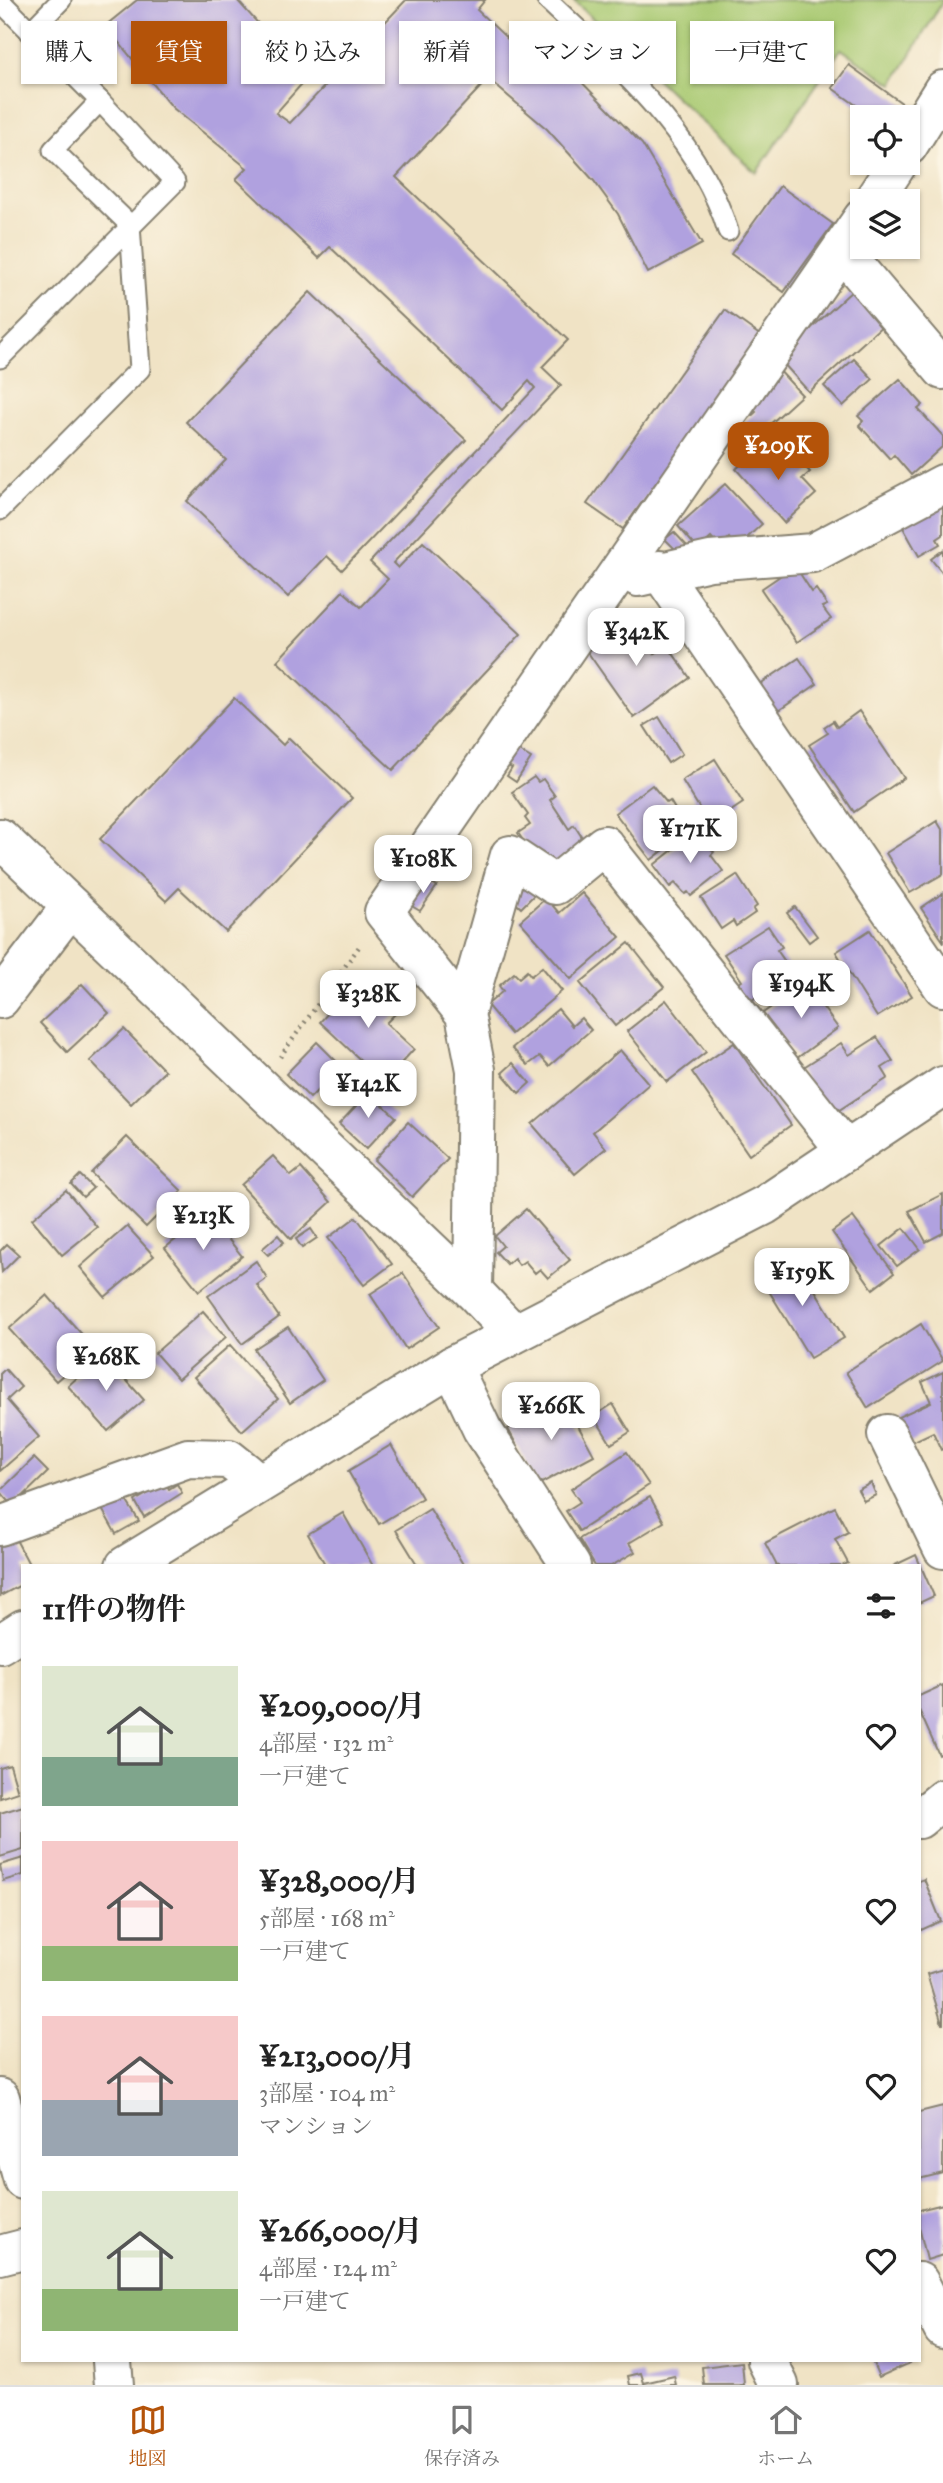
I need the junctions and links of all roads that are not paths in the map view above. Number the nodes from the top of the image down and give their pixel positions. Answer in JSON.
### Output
{"nodes":[{"id":1,"x":61,"y":0,"type":"edge"},
{"id":2,"x":547,"y":0,"type":"edge"},
{"id":3,"x":0,"y":1,"type":"edge"},
{"id":4,"x":41,"y":21,"type":"edge"},
{"id":5,"x":21,"y":23,"type":"edge"},
{"id":6,"x":83,"y":84,"type":"edge"},
{"id":7,"x":943,"y":90,"type":"edge"},
{"id":8,"x":100,"y":101,"type":"junction"},
{"id":9,"x":920,"y":127,"type":"edge"},
{"id":10,"x":130,"y":225,"type":"junction"},
{"id":11,"x":728,"y":231,"type":"dead end"},
{"id":12,"x":850,"y":238,"type":"edge"},
{"id":13,"x":842,"y":251,"type":"junction"},
{"id":14,"x":0,"y":358,"type":"edge"},
{"id":15,"x":943,"y":370,"type":"edge"},
{"id":16,"x":943,"y":484,"type":"edge"},
{"id":17,"x":0,"y":510,"type":"edge"},
{"id":18,"x":659,"y":570,"type":"junction"},
{"id":19,"x":609,"y":585,"type":"junction"},
{"id":20,"x":0,"y":838,"type":"edge"},
{"id":21,"x":71,"y":906,"type":"junction"},
{"id":22,"x":943,"y":987,"type":"edge"},
{"id":23,"x":0,"y":999,"type":"edge"},
{"id":24,"x":465,"y":1014,"type":"junction"},
{"id":25,"x":943,"y":1086,"type":"edge"},
{"id":26,"x":846,"y":1152,"type":"junction"},
{"id":27,"x":473,"y":1291,"type":"junction"},
{"id":28,"x":512,"y":1332,"type":"junction"},
{"id":29,"x":452,"y":1366,"type":"junction"},
{"id":30,"x":887,"y":1434,"type":"dead end"},
{"id":31,"x":259,"y":1483,"type":"junction"},
{"id":32,"x":0,"y":1527,"type":"edge"},
{"id":33,"x":943,"y":1549,"type":"edge"},
{"id":34,"x":128,"y":1564,"type":"edge"},
{"id":35,"x":570,"y":1564,"type":"edge"},
{"id":36,"x":21,"y":1630,"type":"edge"},
{"id":37,"x":0,"y":1644,"type":"edge"},
{"id":38,"x":943,"y":1799,"type":"edge"},
{"id":39,"x":921,"y":1817,"type":"edge"},
{"id":40,"x":2,"y":2114,"type":"edge"},
{"id":41,"x":21,"y":2174,"type":"edge"},
{"id":42,"x":21,"y":2250,"type":"edge"},
{"id":43,"x":0,"y":2255,"type":"edge"},
{"id":44,"x":112,"y":2362,"type":"edge"},
{"id":45,"x":767,"y":2362,"type":"edge"},
{"id":46,"x":114,"y":2385,"type":"edge"},
{"id":47,"x":779,"y":2385,"type":"edge"}],
"edges":[{"from":1,"to":4,"type":"lane"},
{"from":2,"to":11,"type":"lane"},
{"from":3,"to":5,"type":"lane"},
{"from":6,"to":8,"type":"lane"},
{"from":7,"to":9,"type":"street"},
{"from":8,"to":10,"type":"lane"},
{"from":8,"to":10,"type":"lane"},
{"from":10,"to":14,"type":"lane"},
{"from":10,"to":17,"type":"lane"},
{"from":12,"to":13,"type":"street"},
{"from":13,"to":15,"type":"street"},
{"from":13,"to":19,"type":"street"},
{"from":16,"to":18,"type":"street"},
{"from":18,"to":19,"type":"street"},
{"from":18,"to":22,"type":"street"},
{"from":19,"to":24,"type":"street"},
{"from":20,"to":21,"type":"street"},
{"from":21,"to":23,"type":"street"},
{"from":21,"to":27,"type":"street"},
{"from":24,"to":26,"type":"street"},
{"from":24,"to":27,"type":"street"},
{"from":25,"to":26,"type":"street"},
{"from":26,"to":28,"type":"street"},
{"from":27,"to":28,"type":"street"},
{"from":28,"to":29,"type":"street"},
{"from":29,"to":31,"type":"street"},
{"from":29,"to":35,"type":"street"},
{"from":30,"to":33,"type":"street"},
{"from":31,"to":32,"type":"street"},
{"from":31,"to":34,"type":"street"},
{"from":36,"to":37,"type":"street"},
{"from":38,"to":39,"type":"street"},
{"from":40,"to":41,"type":"street"},
{"from":42,"to":43,"type":"street"},
{"from":44,"to":46,"type":"street"},
{"from":45,"to":47,"type":"street"}]}
